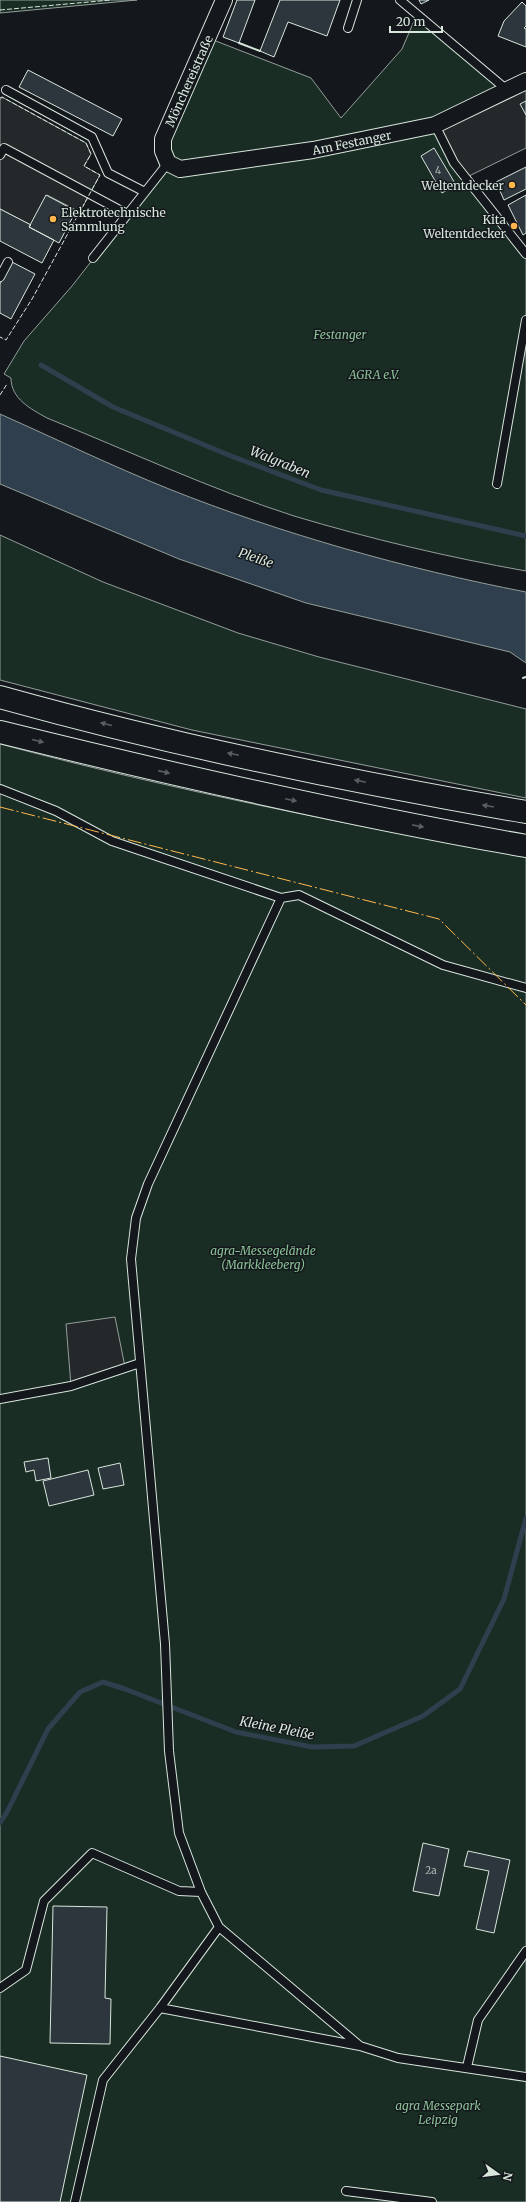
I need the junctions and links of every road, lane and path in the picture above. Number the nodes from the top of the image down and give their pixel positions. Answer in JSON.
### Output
{"nodes":[{"id":1,"x":224,"y":0,"type":"edge"},
{"id":2,"x":358,"y":0,"type":"edge"},
{"id":3,"x":400,"y":0,"type":"edge"},
{"id":4,"x":348,"y":28,"type":"dead end"},
{"id":5,"x":526,"y":80,"type":"edge"},
{"id":6,"x":6,"y":90,"type":"dead end"},
{"id":7,"x":507,"y":90,"type":"junction"},
{"id":8,"x":435,"y":125,"type":"junction"},
{"id":9,"x":0,"y":155,"type":"edge"},
{"id":10,"x":168,"y":163,"type":"junction"},
{"id":11,"x":145,"y":192,"type":"junction"},
{"id":12,"x":127,"y":214,"type":"junction"},
{"id":13,"x":526,"y":254,"type":"edge"},
{"id":14,"x":93,"y":258,"type":"dead end"},
{"id":15,"x":8,"y":262,"type":"dead end"},
{"id":16,"x":0,"y":277,"type":"edge"},
{"id":17,"x":526,"y":320,"type":"edge"},
{"id":18,"x":497,"y":484,"type":"dead end"},
{"id":19,"x":0,"y":697,"type":"edge"},
{"id":20,"x":0,"y":732,"type":"edge"},
{"id":21,"x":0,"y":789,"type":"edge"},
{"id":22,"x":526,"y":812,"type":"edge"},
{"id":23,"x":526,"y":846,"type":"edge"},
{"id":24,"x":281,"y":898,"type":"junction"},
{"id":25,"x":526,"y":988,"type":"edge"},
{"id":26,"x":140,"y":1363,"type":"junction"},
{"id":27,"x":0,"y":1399,"type":"edge"},
{"id":28,"x":201,"y":1892,"type":"junction"},
{"id":29,"x":219,"y":1926,"type":"junction"},
{"id":30,"x":526,"y":1951,"type":"edge"},
{"id":31,"x":0,"y":1988,"type":"edge"},
{"id":32,"x":160,"y":2008,"type":"junction"},
{"id":33,"x":360,"y":2046,"type":"junction"},
{"id":34,"x":467,"y":2067,"type":"junction"},
{"id":35,"x":526,"y":2077,"type":"edge"},
{"id":36,"x":346,"y":2191,"type":"dead end"},
{"id":37,"x":75,"y":2202,"type":"edge"},
{"id":38,"x":432,"y":2202,"type":"edge"}],
"edges":[{"from":1,"to":10,"type":"street","name":"Mönchereistraße"},
{"from":2,"to":4,"type":"lane"},
{"from":3,"to":7,"type":"lane"},
{"from":5,"to":7,"type":"street","name":"Am Festanger"},
{"from":6,"to":11,"type":"lane"},
{"from":7,"to":8,"type":"street","name":"Am Festanger"},
{"from":8,"to":10,"type":"street","name":"Am Festanger"},
{"from":8,"to":13,"type":"lane"},
{"from":9,"to":12,"type":"lane"},
{"from":10,"to":11,"type":"lane"},
{"from":11,"to":12,"type":"lane"},
{"from":12,"to":14,"type":"lane"},
{"from":15,"to":16,"type":"lane"},
{"from":17,"to":18,"type":"lane"},
{"from":22,"to":19,"type":"highway","one_way":true},
{"from":20,"to":23,"type":"highway","one_way":true},
{"from":21,"to":24,"type":"lane"},
{"from":24,"to":25,"type":"lane"},
{"from":24,"to":26,"type":"lane"},
{"from":26,"to":27,"type":"lane"},
{"from":26,"to":28,"type":"lane"},
{"from":28,"to":29,"type":"lane"},
{"from":28,"to":31,"type":"lane"},
{"from":29,"to":32,"type":"lane"},
{"from":29,"to":33,"type":"lane"},
{"from":30,"to":34,"type":"lane"},
{"from":32,"to":33,"type":"lane"},
{"from":32,"to":37,"type":"lane"},
{"from":33,"to":34,"type":"lane"},
{"from":34,"to":35,"type":"lane"},
{"from":36,"to":38,"type":"lane"}]}
